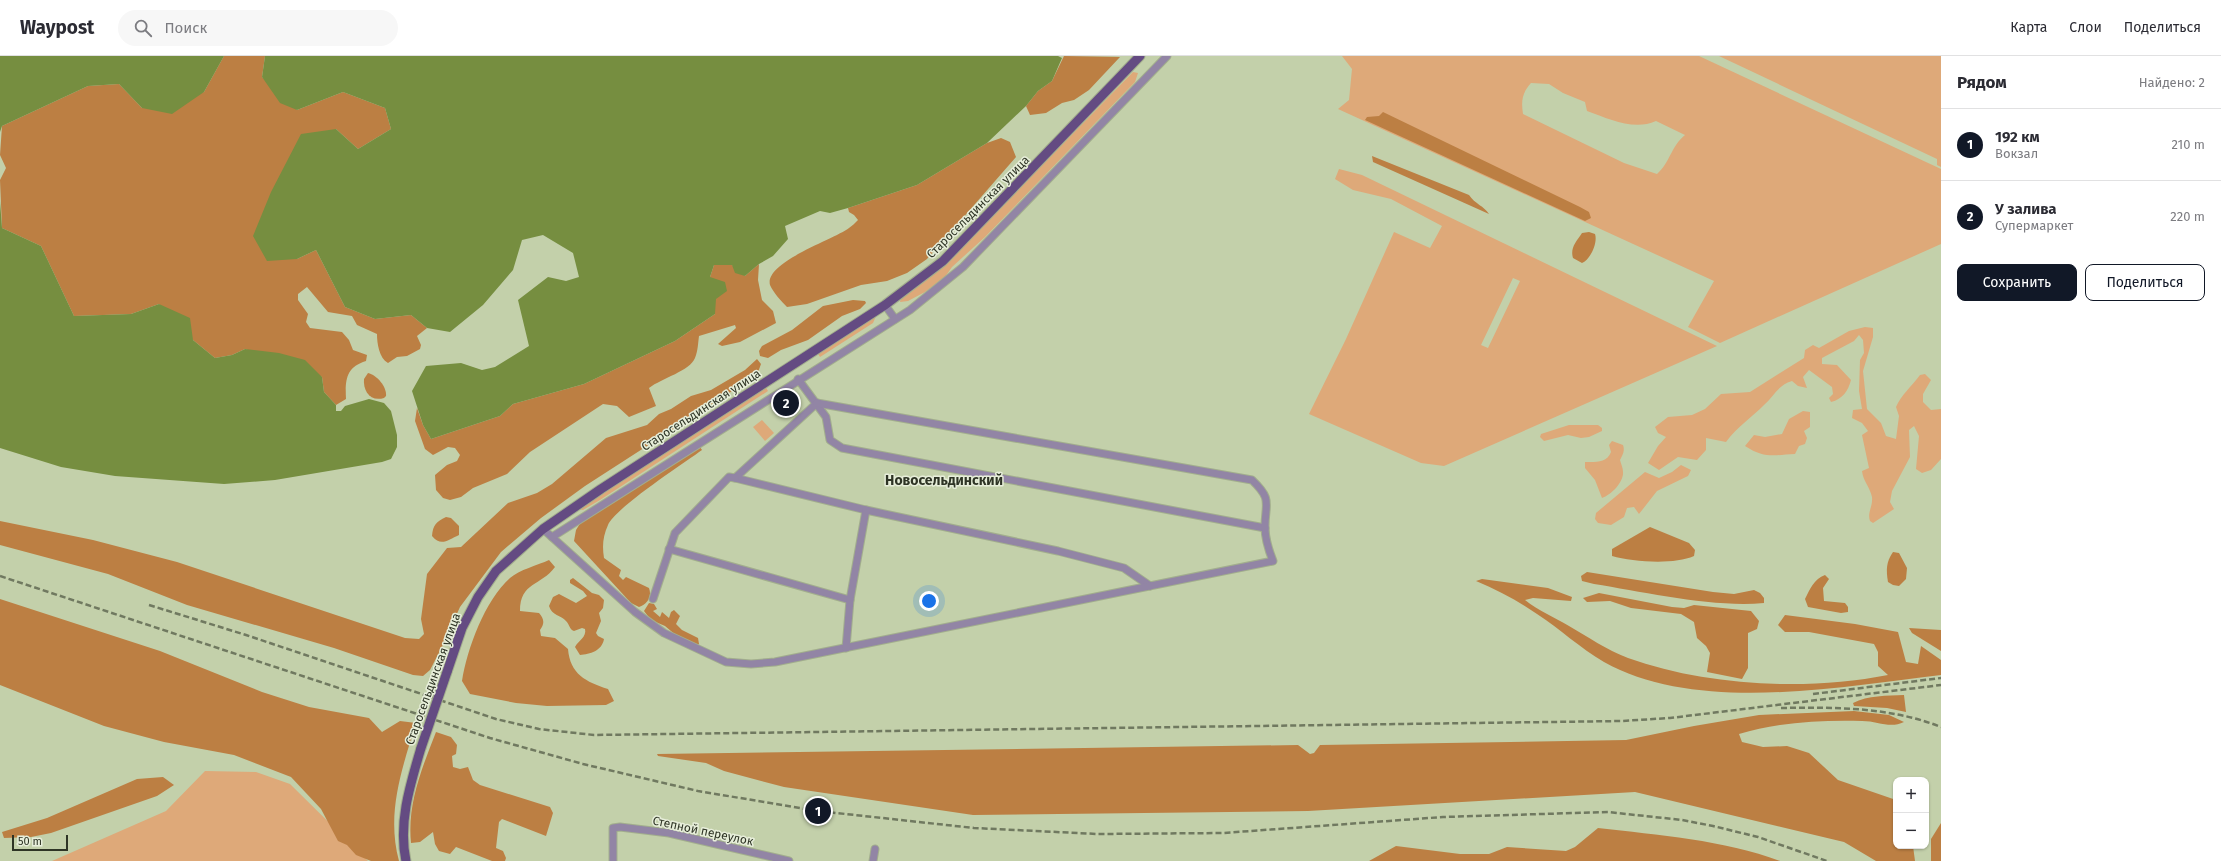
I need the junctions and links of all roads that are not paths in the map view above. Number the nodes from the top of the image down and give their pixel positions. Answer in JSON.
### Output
{"nodes":[{"id":1,"x":1140,"y":56,"type":"edge"},
{"id":2,"x":1167,"y":56,"type":"edge"},
{"id":3,"x":885,"y":304,"type":"junction"},
{"id":4,"x":895,"y":319,"type":"junction"},
{"id":5,"x":798,"y":379,"type":"junction"},
{"id":6,"x":817,"y":403,"type":"junction"},
{"id":7,"x":735,"y":478,"type":"junction"},
{"id":8,"x":866,"y":510,"type":"junction"},
{"id":9,"x":1265,"y":528,"type":"junction"},
{"id":10,"x":543,"y":529,"type":"junction"},
{"id":11,"x":552,"y":537,"type":"junction"},
{"id":12,"x":669,"y":548,"type":"junction"},
{"id":13,"x":1150,"y":586,"type":"junction"},
{"id":14,"x":654,"y":599,"type":"dead end"},
{"id":15,"x":850,"y":600,"type":"junction"},
{"id":16,"x":846,"y":648,"type":"junction"},
{"id":17,"x":875,"y":849,"type":"dead end"},
{"id":18,"x":406,"y":861,"type":"edge"},
{"id":19,"x":613,"y":861,"type":"edge"},
{"id":20,"x":789,"y":861,"type":"edge"},
{"id":21,"x":873,"y":861,"type":"edge"}],
"edges":[{"from":1,"to":3,"type":"main road","name":"Старосельдинская улица"},
{"from":2,"to":4,"type":"street"},
{"from":3,"to":4,"type":"street"},
{"from":3,"to":10,"type":"main road","name":"Старосельдинская улица"},
{"from":4,"to":5,"type":"street"},
{"from":5,"to":6,"type":"street"},
{"from":5,"to":11,"type":"street"},
{"from":6,"to":7,"type":"street"},
{"from":6,"to":9,"type":"street"},
{"from":6,"to":9,"type":"street"},
{"from":7,"to":8,"type":"street"},
{"from":7,"to":12,"type":"street"},
{"from":8,"to":13,"type":"street"},
{"from":8,"to":15,"type":"street"},
{"from":9,"to":13,"type":"street"},
{"from":10,"to":11,"type":"street"},
{"from":10,"to":18,"type":"main road","name":"Старосельдинская улица","bridge":true},
{"from":11,"to":16,"type":"street"},
{"from":12,"to":14,"type":"street"},
{"from":12,"to":15,"type":"street"},
{"from":13,"to":16,"type":"street"},
{"from":15,"to":16,"type":"street"},
{"from":17,"to":21,"type":"street"},
{"from":19,"to":20,"type":"street","name":"Степной переулок"}]}
